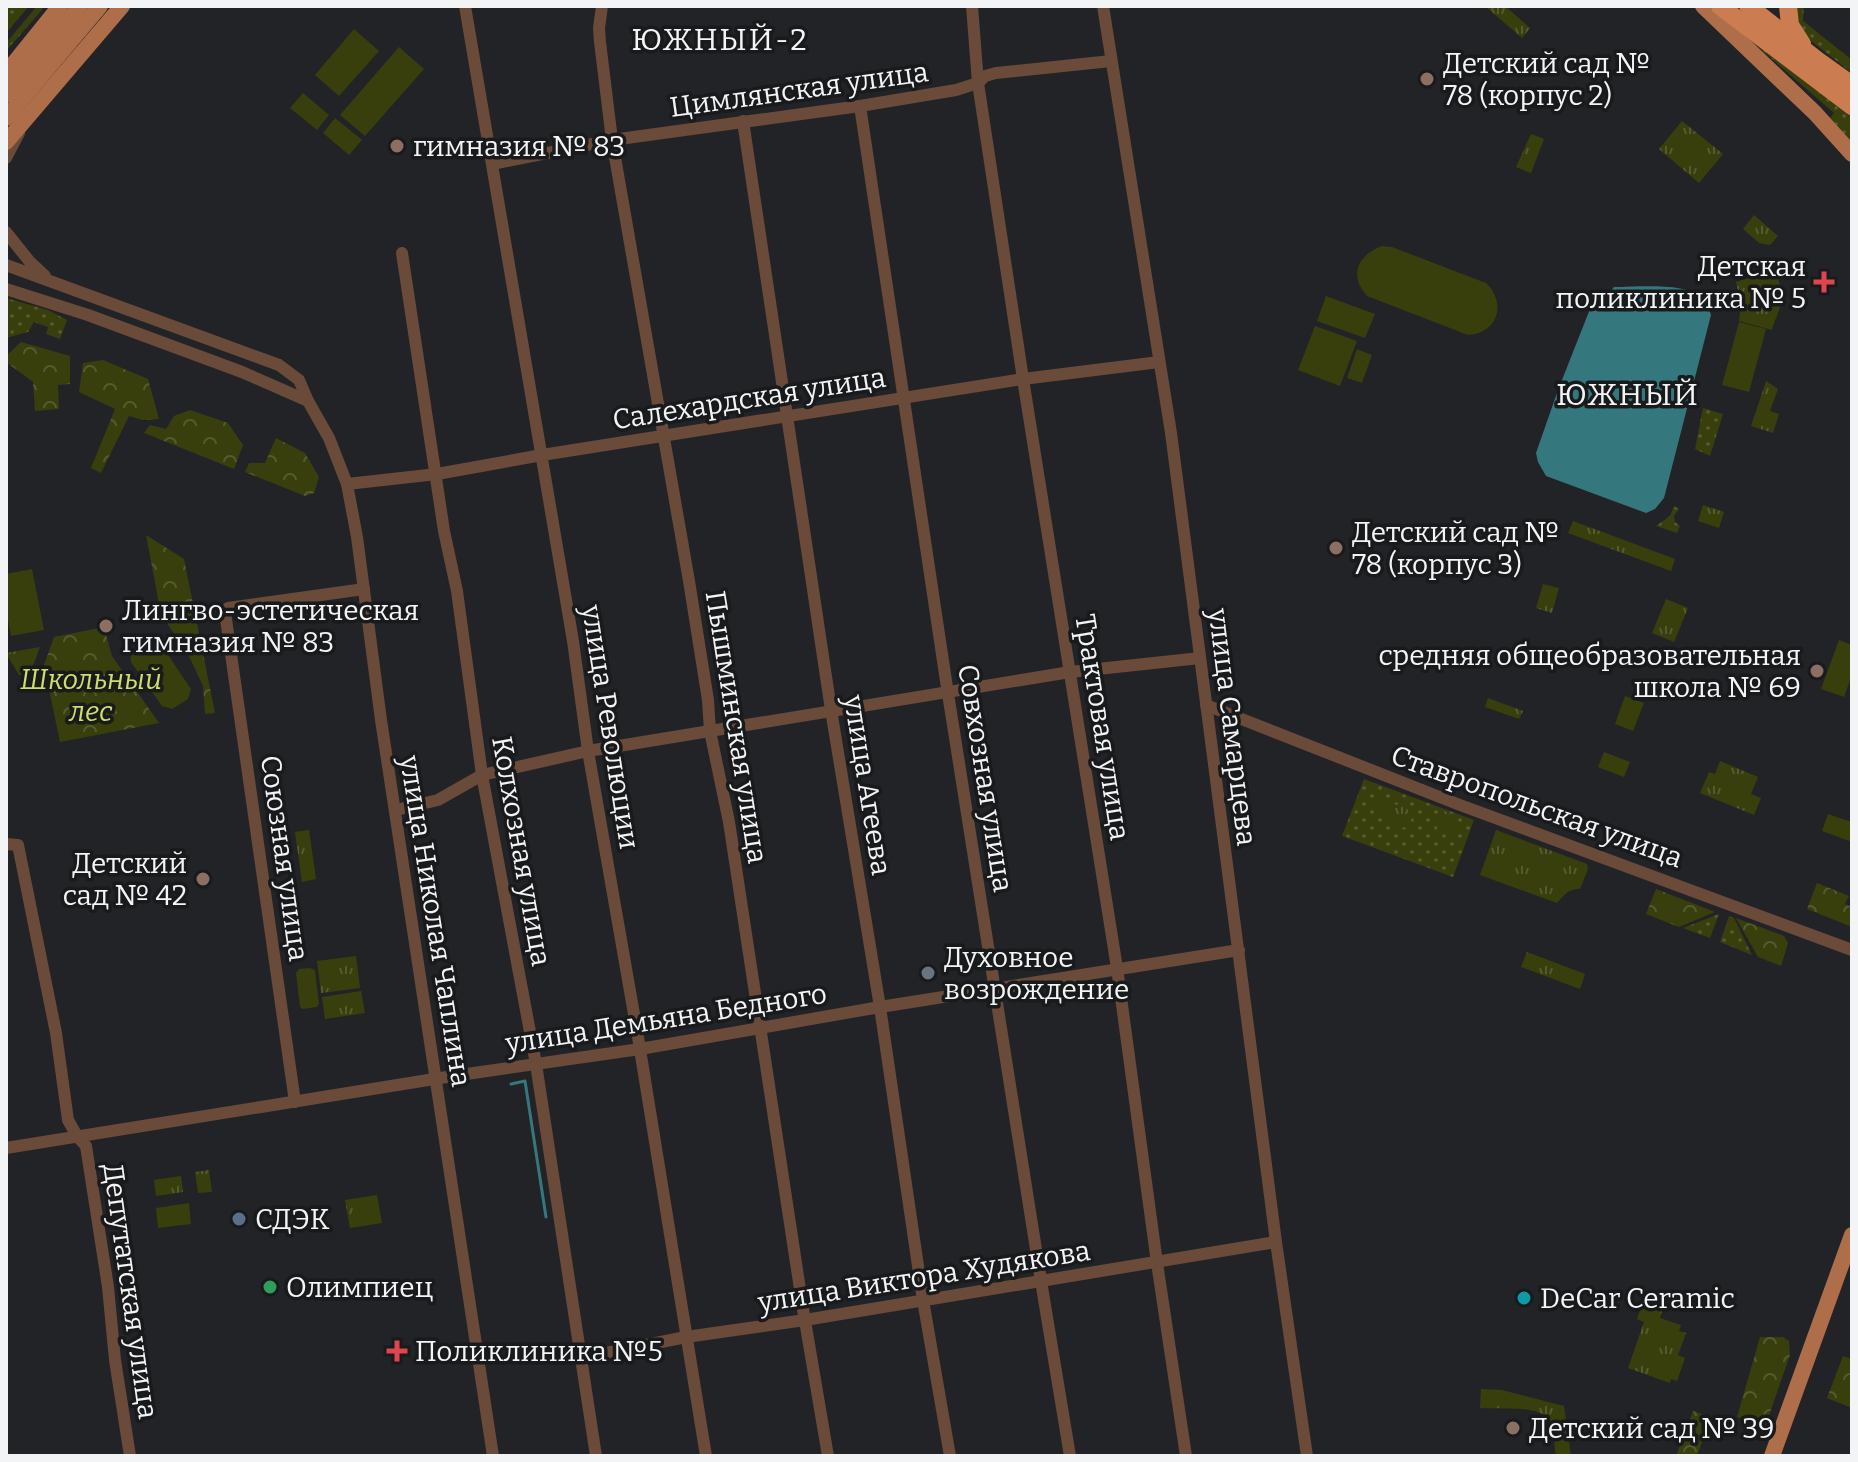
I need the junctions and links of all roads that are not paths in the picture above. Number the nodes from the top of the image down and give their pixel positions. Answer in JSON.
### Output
{"nodes":[{"id":1,"x":80,"y":6,"type":"edge"},
{"id":2,"x":100,"y":6,"type":"edge"},
{"id":3,"x":122,"y":6,"type":"edge"},
{"id":4,"x":465,"y":6,"type":"edge"},
{"id":5,"x":602,"y":6,"type":"edge"},
{"id":6,"x":972,"y":6,"type":"edge"},
{"id":7,"x":1103,"y":6,"type":"edge"},
{"id":8,"x":1703,"y":6,"type":"edge"},
{"id":9,"x":1720,"y":6,"type":"edge"},
{"id":10,"x":1748,"y":6,"type":"edge"},
{"id":11,"x":1788,"y":6,"type":"edge"},
{"id":12,"x":56,"y":11,"type":"edge"},
{"id":13,"x":6,"y":60,"type":"edge"},
{"id":14,"x":1817,"y":60,"type":"junction"},
{"id":15,"x":1111,"y":61,"type":"junction"},
{"id":16,"x":6,"y":73,"type":"edge"},
{"id":17,"x":978,"y":83,"type":"junction"},
{"id":18,"x":1852,"y":85,"type":"edge"},
{"id":19,"x":6,"y":95,"type":"edge"},
{"id":20,"x":860,"y":106,"type":"junction"},
{"id":21,"x":1852,"y":106,"type":"edge"},
{"id":22,"x":6,"y":118,"type":"edge"},
{"id":23,"x":743,"y":121,"type":"junction"},
{"id":24,"x":24,"y":123,"type":"junction"},
{"id":25,"x":612,"y":140,"type":"junction"},
{"id":26,"x":6,"y":142,"type":"edge"},
{"id":27,"x":1852,"y":154,"type":"edge"},
{"id":28,"x":6,"y":158,"type":"edge"},
{"id":29,"x":492,"y":164,"type":"junction"},
{"id":30,"x":6,"y":232,"type":"edge"},
{"id":31,"x":402,"y":253,"type":"dead end"},
{"id":32,"x":6,"y":265,"type":"edge"},
{"id":33,"x":50,"y":281,"type":"junction"},
{"id":34,"x":6,"y":289,"type":"edge"},
{"id":35,"x":1159,"y":362,"type":"junction"},
{"id":36,"x":1023,"y":379,"type":"junction"},
{"id":37,"x":903,"y":398,"type":"junction"},
{"id":38,"x":308,"y":401,"type":"junction"},
{"id":39,"x":786,"y":415,"type":"junction"},
{"id":40,"x":663,"y":435,"type":"junction"},
{"id":41,"x":542,"y":455,"type":"junction"},
{"id":42,"x":437,"y":474,"type":"junction"},
{"id":43,"x":347,"y":484,"type":"junction"},
{"id":44,"x":364,"y":589,"type":"junction"},
{"id":45,"x":1200,"y":658,"type":"junction"},
{"id":46,"x":1070,"y":672,"type":"junction"},
{"id":47,"x":948,"y":691,"type":"junction"},
{"id":48,"x":1206,"y":705,"type":"junction"},
{"id":49,"x":831,"y":710,"type":"junction"},
{"id":50,"x":710,"y":731,"type":"junction"},
{"id":51,"x":588,"y":751,"type":"junction"},
{"id":52,"x":482,"y":775,"type":"junction"},
{"id":53,"x":396,"y":810,"type":"junction"},
{"id":54,"x":6,"y":844,"type":"edge"},
{"id":55,"x":1239,"y":950,"type":"junction"},
{"id":56,"x":1852,"y":950,"type":"edge"},
{"id":57,"x":1117,"y":968,"type":"junction"},
{"id":58,"x":996,"y":988,"type":"junction"},
{"id":59,"x":880,"y":1007,"type":"junction"},
{"id":60,"x":760,"y":1028,"type":"junction"},
{"id":61,"x":640,"y":1049,"type":"junction"},
{"id":62,"x":536,"y":1064,"type":"junction"},
{"id":63,"x":435,"y":1079,"type":"junction"},
{"id":64,"x":295,"y":1102,"type":"junction"},
{"id":65,"x":77,"y":1136,"type":"junction"},
{"id":66,"x":6,"y":1148,"type":"edge"},
{"id":67,"x":1852,"y":1235,"type":"edge"},
{"id":68,"x":1276,"y":1242,"type":"junction"},
{"id":69,"x":1157,"y":1263,"type":"junction"},
{"id":70,"x":1041,"y":1281,"type":"junction"},
{"id":71,"x":923,"y":1300,"type":"junction"},
{"id":72,"x":805,"y":1320,"type":"junction"},
{"id":73,"x":686,"y":1337,"type":"junction"},
{"id":74,"x":581,"y":1358,"type":"junction"},
{"id":75,"x":130,"y":1456,"type":"edge"},
{"id":76,"x":493,"y":1456,"type":"edge"},
{"id":77,"x":596,"y":1456,"type":"edge"},
{"id":78,"x":706,"y":1456,"type":"edge"},
{"id":79,"x":828,"y":1456,"type":"edge"},
{"id":80,"x":950,"y":1456,"type":"edge"},
{"id":81,"x":1070,"y":1456,"type":"edge"},
{"id":82,"x":1186,"y":1456,"type":"edge"},
{"id":83,"x":1307,"y":1456,"type":"edge"},
{"id":84,"x":1772,"y":1456,"type":"edge"}],
"edges":[{"from":1,"to":19,"type":"main road"},
{"from":2,"to":22,"type":"main road"},
{"from":3,"to":24,"type":"main road"},
{"from":4,"to":29,"type":"street","name":"улица Революции"},
{"from":5,"to":25,"type":"street","name":"Пышминская улица"},
{"from":6,"to":17,"type":"street","name":"Трактовая улица"},
{"from":7,"to":15,"type":"street","name":"улица Самарцева"},
{"from":8,"to":27,"type":"main road"},
{"from":9,"to":21,"type":"highway"},
{"from":10,"to":14,"type":"highway"},
{"from":11,"to":14,"type":"highway"},
{"from":12,"to":13,"type":"main road"},
{"from":12,"to":16,"type":"main road"},
{"from":14,"to":18,"type":"highway"},
{"from":15,"to":17,"type":"street","name":"Цимлянская улица"},
{"from":15,"to":35,"type":"street","name":"улица Самарцева"},
{"from":17,"to":20,"type":"street","name":"Цимлянская улица"},
{"from":17,"to":36,"type":"street","name":"Трактовая улица"},
{"from":20,"to":23,"type":"street","name":"Цимлянская улица"},
{"from":20,"to":37,"type":"street","name":"Совхозная улица"},
{"from":23,"to":25,"type":"street","name":"Цимлянская улица"},
{"from":23,"to":39,"type":"street","name":"улица Агеева"},
{"from":24,"to":26,"type":"main road"},
{"from":24,"to":28,"type":"street"},
{"from":25,"to":29,"type":"street","name":"Цимлянская улица"},
{"from":25,"to":40,"type":"street","name":"Пышминская улица"},
{"from":29,"to":41,"type":"street","name":"улица Революции"},
{"from":30,"to":33,"type":"street"},
{"from":31,"to":42,"type":"street","name":"Колхозная улица"},
{"from":32,"to":33,"type":"street","name":"улица Николая Чаплина"},
{"from":33,"to":38,"type":"street","name":"улица Николая Чаплина"},
{"from":34,"to":38,"type":"street"},
{"from":35,"to":36,"type":"street","name":"Салехардская улица"},
{"from":35,"to":45,"type":"street","name":"улица Самарцева"},
{"from":36,"to":37,"type":"street","name":"Салехардская улица"},
{"from":36,"to":46,"type":"street","name":"Трактовая улица"},
{"from":37,"to":39,"type":"street","name":"Салехардская улица"},
{"from":37,"to":47,"type":"street","name":"Совхозная улица"},
{"from":38,"to":43,"type":"street","name":"улица Николая Чаплина"},
{"from":39,"to":40,"type":"street","name":"Салехардская улица"},
{"from":39,"to":49,"type":"street","name":"улица Агеева"},
{"from":40,"to":41,"type":"street","name":"Салехардская улица"},
{"from":40,"to":50,"type":"street","name":"Пышминская улица"},
{"from":41,"to":42,"type":"street","name":"Салехардская улица"},
{"from":41,"to":51,"type":"street","name":"улица Революции"},
{"from":42,"to":43,"type":"street","name":"Салехардская улица"},
{"from":42,"to":52,"type":"street","name":"Колхозная улица"},
{"from":43,"to":44,"type":"street","name":"улица Николая Чаплина"},
{"from":44,"to":53,"type":"street","name":"улица Николая Чаплина"},
{"from":44,"to":64,"type":"street","name":"Союзная улица"},
{"from":45,"to":46,"type":"street"},
{"from":45,"to":48,"type":"street","name":"улица Самарцева"},
{"from":46,"to":47,"type":"street"},
{"from":46,"to":57,"type":"street","name":"Трактовая улица"},
{"from":47,"to":49,"type":"street"},
{"from":47,"to":58,"type":"street","name":"Совхозная улица"},
{"from":48,"to":55,"type":"street","name":"улица Самарцева"},
{"from":48,"to":56,"type":"street","name":"Ставропольская улица"},
{"from":49,"to":50,"type":"street"},
{"from":49,"to":59,"type":"street","name":"улица Агеева"},
{"from":50,"to":51,"type":"street"},
{"from":50,"to":60,"type":"street","name":"Пышминская улица"},
{"from":51,"to":52,"type":"street"},
{"from":51,"to":61,"type":"street","name":"улица Революции"},
{"from":52,"to":53,"type":"street"},
{"from":52,"to":62,"type":"street","name":"Колхозная улица"},
{"from":53,"to":63,"type":"street","name":"улица Николая Чаплина"},
{"from":54,"to":65,"type":"street","name":"Депутатская улица"},
{"from":55,"to":57,"type":"street","name":"улица Демьяна Бедного"},
{"from":55,"to":68,"type":"street","name":"улица Самарцева"},
{"from":57,"to":58,"type":"street","name":"улица Демьяна Бедного"},
{"from":57,"to":69,"type":"street","name":"Трактовая улица"},
{"from":58,"to":59,"type":"street","name":"улица Демьяна Бедного"},
{"from":58,"to":70,"type":"street","name":"Совхозная улица"},
{"from":59,"to":60,"type":"street","name":"улица Демьяна Бедного"},
{"from":59,"to":71,"type":"street","name":"улица Агеева"},
{"from":60,"to":61,"type":"street","name":"улица Демьяна Бедного"},
{"from":60,"to":72,"type":"street","name":"Пышминская улица"},
{"from":61,"to":62,"type":"street","name":"улица Демьяна Бедного"},
{"from":61,"to":73,"type":"street","name":"улица Революции"},
{"from":62,"to":63,"type":"street","name":"улица Демьяна Бедного"},
{"from":62,"to":74,"type":"street","name":"Колхозная улица"},
{"from":63,"to":64,"type":"street","name":"улица Демьяна Бедного"},
{"from":63,"to":76,"type":"street","name":"улица Николая Чаплина"},
{"from":64,"to":65,"type":"street","name":"улица Демьяна Бедного"},
{"from":65,"to":66,"type":"street","name":"улица Демьяна Бедного"},
{"from":65,"to":75,"type":"street","name":"Депутатская улица"},
{"from":67,"to":84,"type":"main road"},
{"from":68,"to":69,"type":"street","name":"улица Виктора Худякова"},
{"from":68,"to":83,"type":"street","name":"улица Самарцева"},
{"from":69,"to":70,"type":"street","name":"улица Виктора Худякова"},
{"from":69,"to":82,"type":"street","name":"Трактовая улица"},
{"from":70,"to":71,"type":"street","name":"улица Виктора Худякова"},
{"from":70,"to":81,"type":"street","name":"Совхозная улица"},
{"from":71,"to":72,"type":"street","name":"улица Виктора Худякова"},
{"from":71,"to":80,"type":"street","name":"улица Агеева"},
{"from":72,"to":73,"type":"street","name":"улица Виктора Худякова"},
{"from":72,"to":79,"type":"street","name":"Пышминская улица"},
{"from":73,"to":74,"type":"street","name":"улица Виктора Худякова"},
{"from":73,"to":78,"type":"street","name":"улица Революции"},
{"from":74,"to":77,"type":"street","name":"Колхозная улица"}]}
